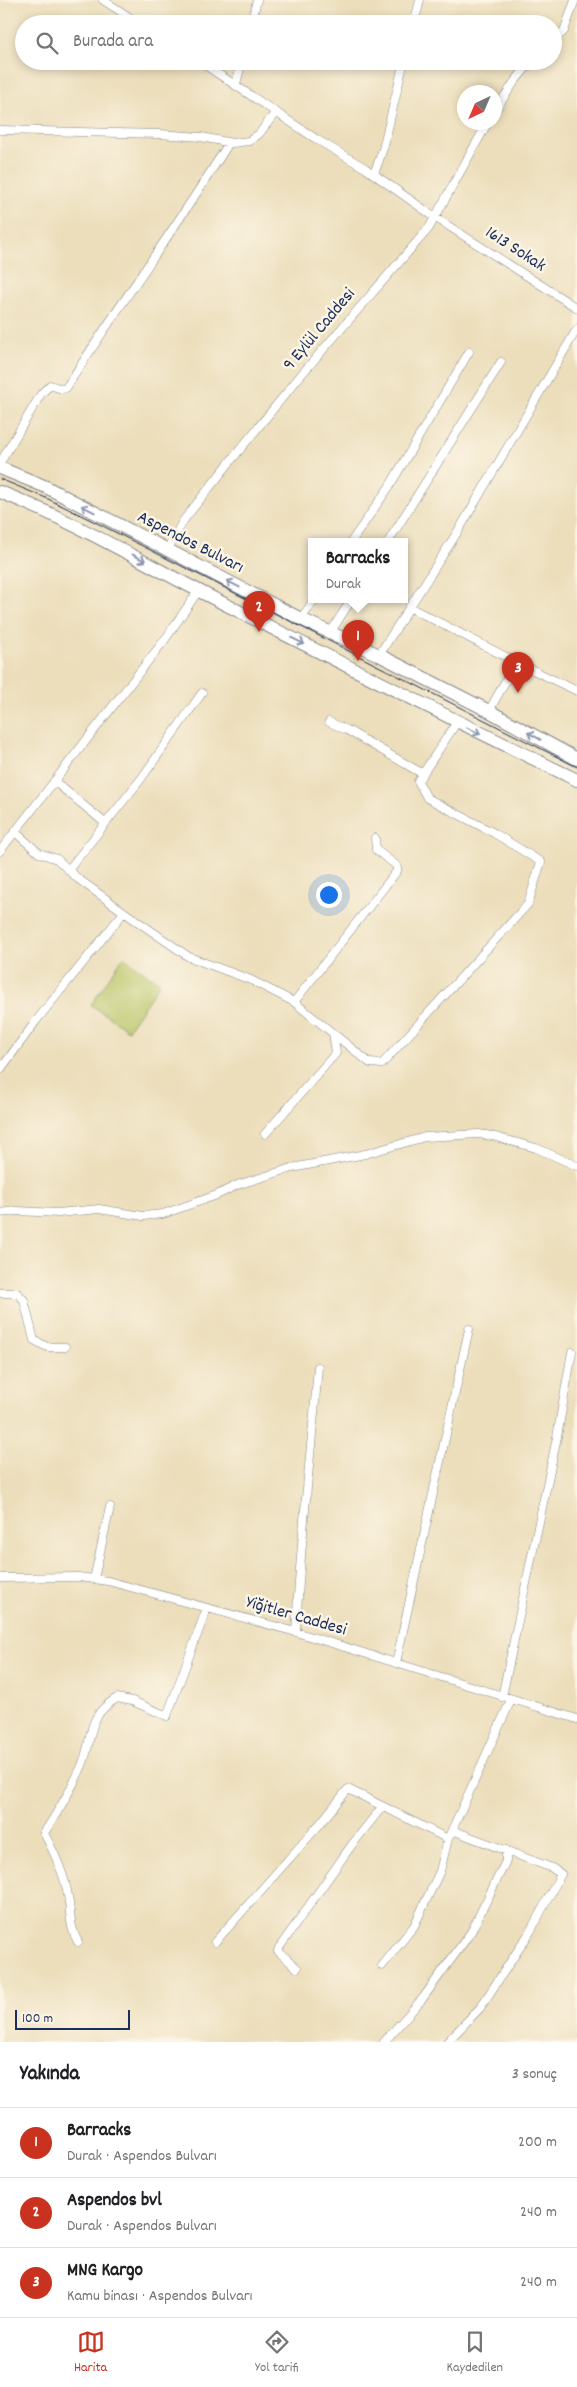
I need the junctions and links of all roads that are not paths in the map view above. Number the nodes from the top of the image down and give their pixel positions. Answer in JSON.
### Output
{"nodes":[{"id":1,"x":103,"y":0,"type":"edge"},
{"id":2,"x":257,"y":0,"type":"edge"},
{"id":3,"x":420,"y":0,"type":"edge"},
{"id":4,"x":575,"y":0,"type":"edge"},
{"id":5,"x":126,"y":15,"type":"edge"},
{"id":6,"x":253,"y":15,"type":"edge"},
{"id":7,"x":416,"y":15,"type":"edge"},
{"id":8,"x":562,"y":33,"type":"edge"},
{"id":9,"x":213,"y":70,"type":"edge"},
{"id":10,"x":240,"y":70,"type":"edge"},
{"id":11,"x":402,"y":70,"type":"edge"},
{"id":12,"x":524,"y":70,"type":"edge"},
{"id":13,"x":236,"y":84,"type":"junction"},
{"id":14,"x":502,"y":100,"type":"edge"},
{"id":15,"x":276,"y":112,"type":"junction"},
{"id":16,"x":0,"y":130,"type":"edge"},
{"id":17,"x":484,"y":130,"type":"edge"},
{"id":18,"x":229,"y":143,"type":"junction"},
{"id":19,"x":374,"y":174,"type":"junction"},
{"id":20,"x":436,"y":218,"type":"junction"},
{"id":21,"x":577,"y":308,"type":"edge"},
{"id":22,"x":577,"y":330,"type":"edge"},
{"id":23,"x":469,"y":352,"type":"dead end"},
{"id":24,"x":501,"y":362,"type":"dead end"},
{"id":25,"x":0,"y":463,"type":"edge"},
{"id":26,"x":0,"y":468,"type":"edge"},
{"id":27,"x":0,"y":492,"type":"edge"},
{"id":28,"x":354,"y":538,"type":"edge"},
{"id":29,"x":391,"y":538,"type":"edge"},
{"id":30,"x":166,"y":551,"type":"junction"},
{"id":31,"x":198,"y":590,"type":"junction"},
{"id":32,"x":312,"y":603,"type":"edge"},
{"id":33,"x":349,"y":603,"type":"edge"},
{"id":34,"x":409,"y":607,"type":"junction"},
{"id":35,"x":301,"y":619,"type":"junction"},
{"id":36,"x":330,"y":633,"type":"junction"},
{"id":37,"x":379,"y":655,"type":"junction"},
{"id":38,"x":516,"y":662,"type":"junction"},
{"id":39,"x":577,"y":691,"type":"edge"},
{"id":40,"x":202,"y":693,"type":"dead end"},
{"id":41,"x":489,"y":711,"type":"junction"},
{"id":42,"x":329,"y":722,"type":"dead end"},
{"id":43,"x":457,"y":722,"type":"junction"},
{"id":44,"x":577,"y":759,"type":"edge"},
{"id":45,"x":423,"y":774,"type":"junction"},
{"id":46,"x":577,"y":780,"type":"edge"},
{"id":47,"x":54,"y":781,"type":"junction"},
{"id":48,"x":105,"y":823,"type":"junction"},
{"id":49,"x":15,"y":832,"type":"junction"},
{"id":50,"x":374,"y":838,"type":"dead end"},
{"id":51,"x":0,"y":851,"type":"edge"},
{"id":52,"x":69,"y":869,"type":"junction"},
{"id":53,"x":124,"y":912,"type":"junction"},
{"id":54,"x":294,"y":1002,"type":"junction"},
{"id":55,"x":333,"y":1033,"type":"junction"},
{"id":56,"x":0,"y":1070,"type":"edge"},
{"id":57,"x":265,"y":1134,"type":"dead end"},
{"id":58,"x":577,"y":1166,"type":"edge"},
{"id":59,"x":0,"y":1212,"type":"edge"},
{"id":60,"x":0,"y":1293,"type":"edge"},
{"id":61,"x":469,"y":1329,"type":"dead end"},
{"id":62,"x":65,"y":1347,"type":"dead end"},
{"id":63,"x":572,"y":1352,"type":"dead end"},
{"id":64,"x":318,"y":1367,"type":"dead end"},
{"id":65,"x":110,"y":1507,"type":"dead end"},
{"id":66,"x":0,"y":1578,"type":"edge"},
{"id":67,"x":94,"y":1579,"type":"junction"},
{"id":68,"x":207,"y":1608,"type":"junction"},
{"id":69,"x":296,"y":1632,"type":"junction"},
{"id":70,"x":396,"y":1663,"type":"junction"},
{"id":71,"x":502,"y":1697,"type":"junction"},
{"id":72,"x":511,"y":1700,"type":"junction"},
{"id":73,"x":577,"y":1719,"type":"edge"},
{"id":74,"x":382,"y":1807,"type":"junction"},
{"id":75,"x":452,"y":1830,"type":"junction"},
{"id":76,"x":448,"y":1838,"type":"junction"},
{"id":77,"x":506,"y":1850,"type":"junction"},
{"id":78,"x":78,"y":1942,"type":"dead end"},
{"id":79,"x":215,"y":1942,"type":"dead end"},
{"id":80,"x":382,"y":1966,"type":"dead end"},
{"id":81,"x":297,"y":1968,"type":"dead end"},
{"id":82,"x":384,"y":2042,"type":"edge"},
{"id":83,"x":447,"y":2042,"type":"edge"}],
"edges":[{"from":1,"to":5,"type":"street"},
{"from":2,"to":6,"type":"street"},
{"from":3,"to":7,"type":"street"},
{"from":4,"to":8,"type":"street"},
{"from":9,"to":13,"type":"street","name":"1613 Sokak"},
{"from":10,"to":13,"type":"street"},
{"from":11,"to":19,"type":"street"},
{"from":12,"to":14,"type":"street"},
{"from":13,"to":15,"type":"street","name":"1613 Sokak"},
{"from":15,"to":18,"type":"street"},
{"from":15,"to":19,"type":"street","name":"1613 Sokak"},
{"from":16,"to":18,"type":"street"},
{"from":17,"to":20,"type":"street","name":"9 Eylül Caddesi"},
{"from":18,"to":25,"type":"street"},
{"from":19,"to":20,"type":"street","name":"1613 Sokak"},
{"from":20,"to":21,"type":"street","name":"1613 Sokak"},
{"from":20,"to":30,"type":"street","name":"9 Eylül Caddesi"},
{"from":22,"to":34,"type":"street"},
{"from":23,"to":28,"type":"street"},
{"from":24,"to":29,"type":"street"},
{"from":30,"to":26,"type":"main road","name":"Aspendos Bulvarı","one_way":true},
{"from":27,"to":31,"type":"main road","name":"Aspendos Bulvarı","one_way":true},
{"from":35,"to":30,"type":"main road","name":"Aspendos Bulvarı","one_way":true},
{"from":31,"to":43,"type":"main road","name":"Aspendos Bulvarı","one_way":true},
{"from":31,"to":47,"type":"street"},
{"from":32,"to":35,"type":"street"},
{"from":33,"to":36,"type":"street"},
{"from":34,"to":37,"type":"street"},
{"from":34,"to":38,"type":"street"},
{"from":35,"to":36,"type":"main road","name":"Aspendos Bulvarı"},
{"from":36,"to":37,"type":"main road","name":"Aspendos Bulvarı"},
{"from":37,"to":41,"type":"main road","name":"Aspendos Bulvarı"},
{"from":38,"to":39,"type":"street"},
{"from":38,"to":41,"type":"street"},
{"from":40,"to":48,"type":"street"},
{"from":44,"to":41,"type":"main road","name":"Aspendos Bulvarı","one_way":true},
{"from":42,"to":45,"type":"street"},
{"from":43,"to":45,"type":"street"},
{"from":43,"to":46,"type":"main road","name":"Aspendos Bulvarı","one_way":true},
{"from":45,"to":55,"type":"street"},
{"from":47,"to":48,"type":"street"},
{"from":47,"to":49,"type":"street"},
{"from":48,"to":52,"type":"street"},
{"from":49,"to":51,"type":"street"},
{"from":49,"to":52,"type":"street"},
{"from":50,"to":54,"type":"street"},
{"from":52,"to":53,"type":"street"},
{"from":53,"to":54,"type":"street"},
{"from":53,"to":56,"type":"street"},
{"from":54,"to":55,"type":"street"},
{"from":55,"to":57,"type":"street"},
{"from":58,"to":59,"type":"street"},
{"from":60,"to":62,"type":"street"},
{"from":61,"to":70,"type":"street"},
{"from":63,"to":71,"type":"street"},
{"from":64,"to":69,"type":"street"},
{"from":65,"to":67,"type":"street"},
{"from":66,"to":67,"type":"street","name":"Yiğitler Caddesi"},
{"from":67,"to":68,"type":"street","name":"Yiğitler Caddesi"},
{"from":68,"to":69,"type":"street","name":"Yiğitler Caddesi"},
{"from":68,"to":78,"type":"street"},
{"from":69,"to":70,"type":"street","name":"Yiğitler Caddesi"},
{"from":70,"to":71,"type":"street","name":"Yiğitler Caddesi"},
{"from":71,"to":72,"type":"street","name":"Yiğitler Caddesi"},
{"from":72,"to":73,"type":"street","name":"Yiğitler Caddesi"},
{"from":72,"to":75,"type":"street"},
{"from":74,"to":76,"type":"street"},
{"from":74,"to":79,"type":"street"},
{"from":74,"to":81,"type":"street"},
{"from":75,"to":76,"type":"street"},
{"from":75,"to":77,"type":"street"},
{"from":76,"to":80,"type":"street"},
{"from":77,"to":82,"type":"street"},
{"from":77,"to":83,"type":"street"}]}
